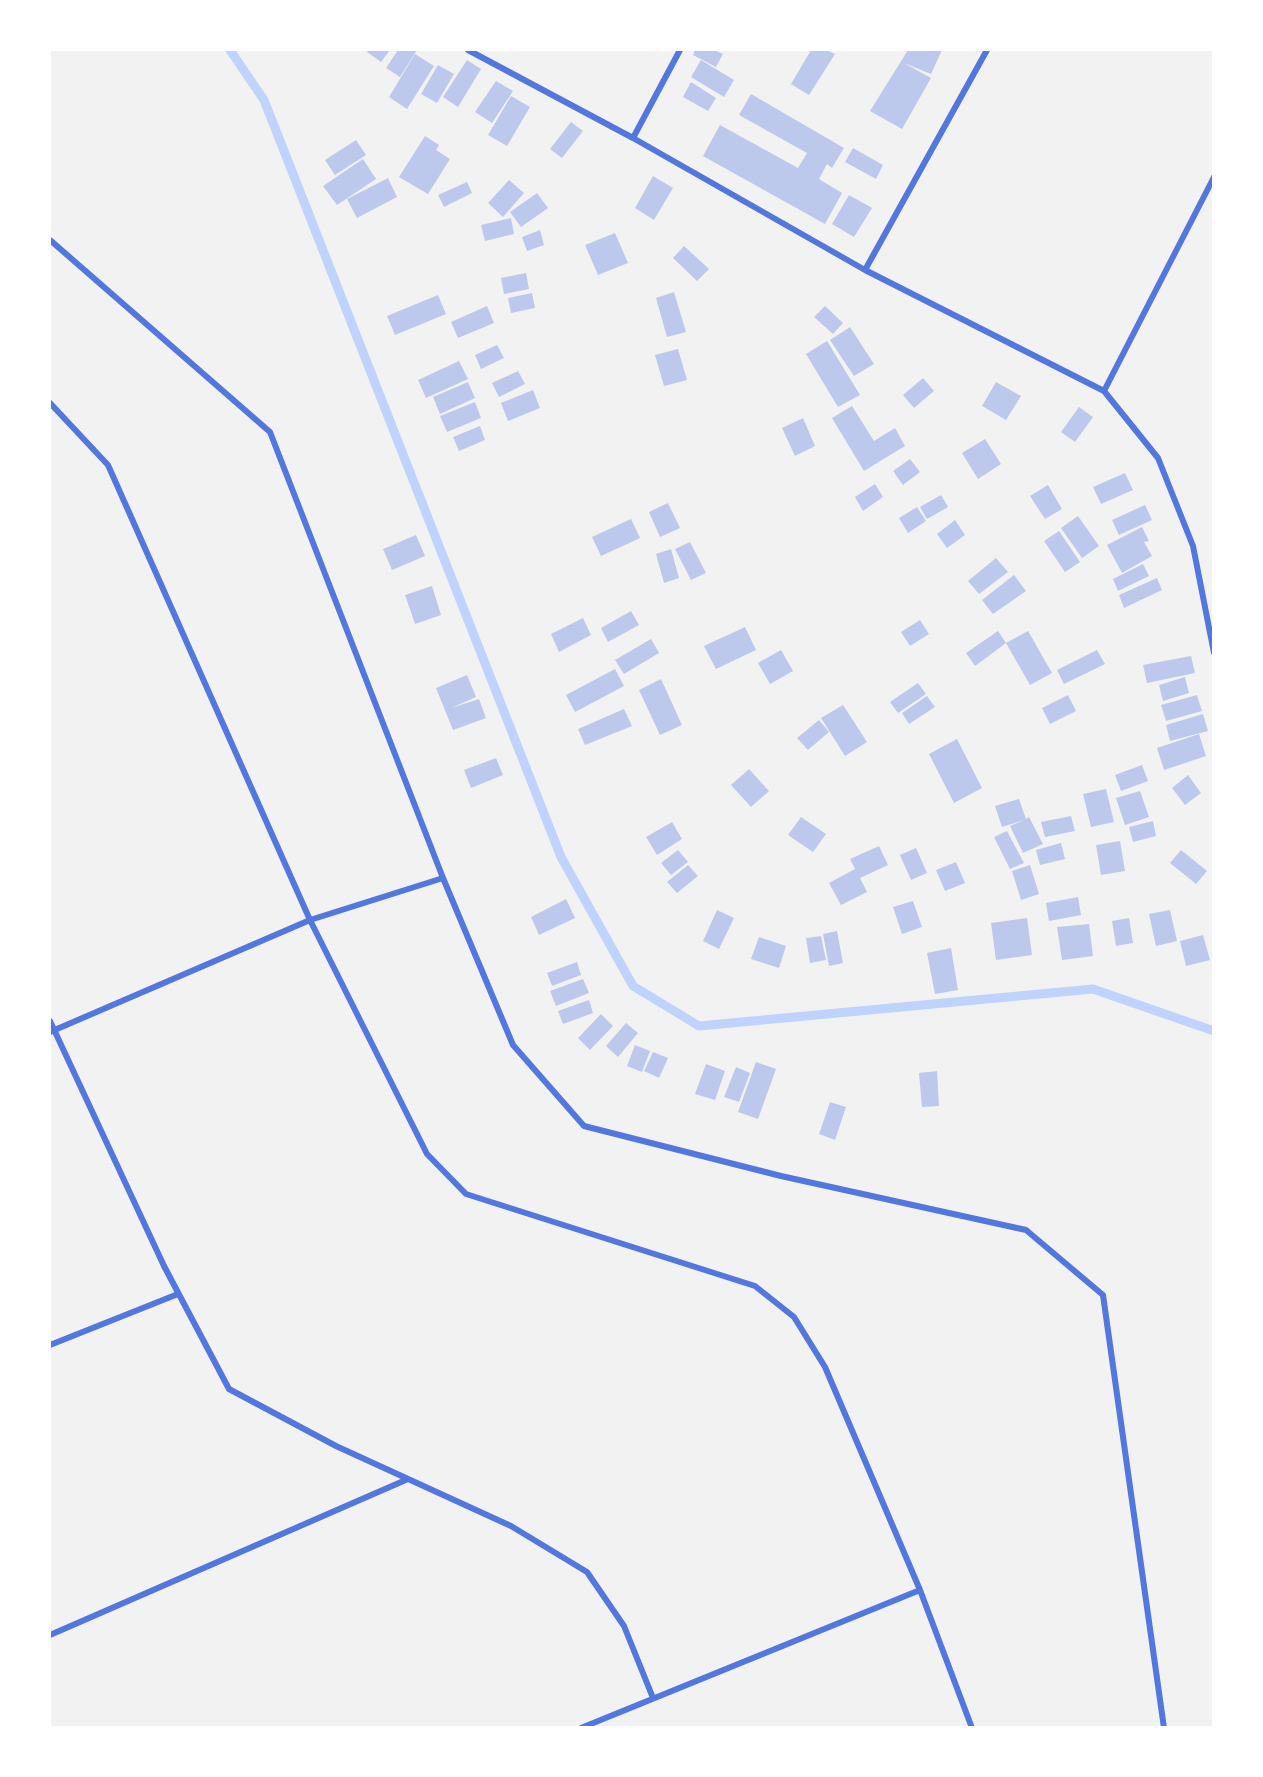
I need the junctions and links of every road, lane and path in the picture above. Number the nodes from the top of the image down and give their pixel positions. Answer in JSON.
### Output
{"nodes":[{"id":1,"x":468,"y":50,"type":"edge"},
{"id":2,"x":680,"y":50,"type":"edge"},
{"id":3,"x":987,"y":50,"type":"edge"},
{"id":4,"x":633,"y":138,"type":"junction"},
{"id":5,"x":1214,"y":177,"type":"edge"},
{"id":6,"x":50,"y":240,"type":"edge"},
{"id":7,"x":865,"y":270,"type":"junction"},
{"id":8,"x":1104,"y":391,"type":"junction"},
{"id":9,"x":50,"y":404,"type":"edge"},
{"id":10,"x":1214,"y":653,"type":"edge"},
{"id":11,"x":442,"y":878,"type":"junction"},
{"id":12,"x":310,"y":920,"type":"junction"},
{"id":13,"x":50,"y":1021,"type":"edge"},
{"id":14,"x":52,"y":1031,"type":"edge"},
{"id":15,"x":178,"y":1294,"type":"junction"},
{"id":16,"x":50,"y":1345,"type":"edge"},
{"id":17,"x":408,"y":1479,"type":"junction"},
{"id":18,"x":920,"y":1590,"type":"junction"},
{"id":19,"x":50,"y":1635,"type":"edge"},
{"id":20,"x":653,"y":1698,"type":"junction"},
{"id":21,"x":581,"y":1728,"type":"edge"},
{"id":22,"x":972,"y":1728,"type":"edge"},
{"id":23,"x":1164,"y":1728,"type":"edge"}],
"edges":[{"from":1,"to":4,"type":"street"},
{"from":2,"to":4,"type":"street"},
{"from":3,"to":7,"type":"street"},
{"from":4,"to":7,"type":"street"},
{"from":5,"to":8,"type":"street"},
{"from":6,"to":11,"type":"street"},
{"from":7,"to":8,"type":"street"},
{"from":8,"to":10,"type":"street"},
{"from":9,"to":12,"type":"street"},
{"from":11,"to":12,"type":"street"},
{"from":11,"to":23,"type":"street"},
{"from":12,"to":14,"type":"street"},
{"from":12,"to":18,"type":"street"},
{"from":13,"to":14,"type":"street"},
{"from":14,"to":15,"type":"street"},
{"from":15,"to":16,"type":"street"},
{"from":15,"to":17,"type":"street"},
{"from":17,"to":19,"type":"street"},
{"from":17,"to":20,"type":"street"},
{"from":18,"to":20,"type":"street"},
{"from":18,"to":22,"type":"street"},
{"from":20,"to":21,"type":"street"}]}
